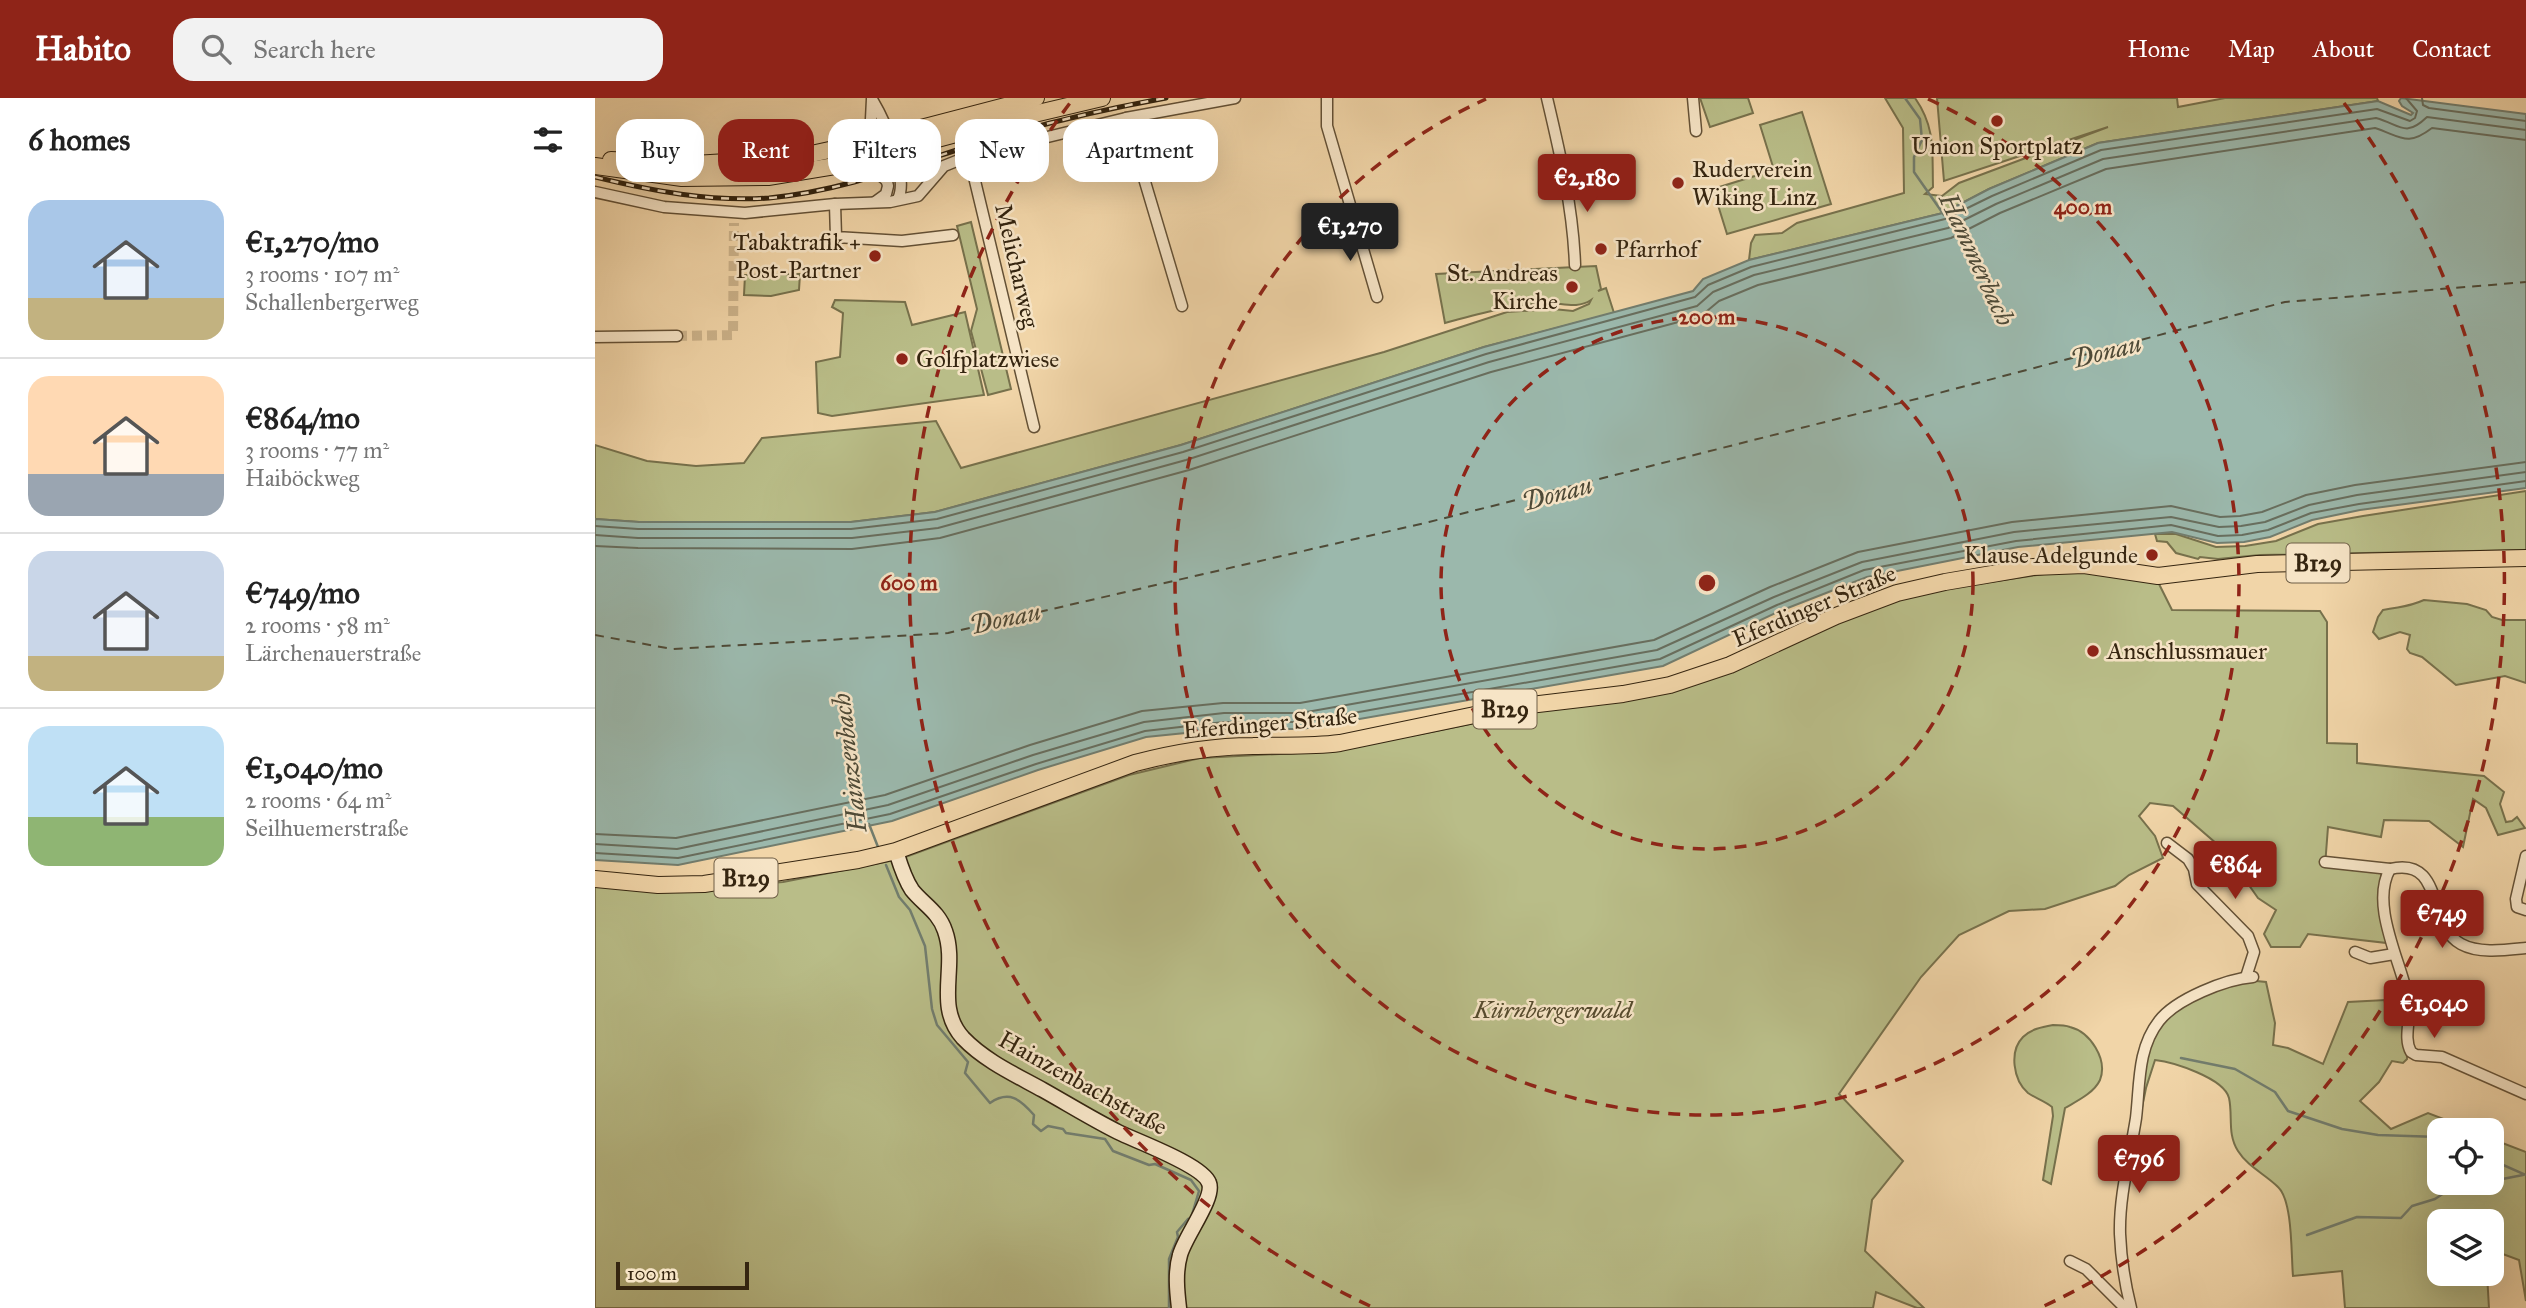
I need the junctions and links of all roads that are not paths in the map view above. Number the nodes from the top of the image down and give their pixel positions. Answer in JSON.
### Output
{"nodes":[{"id":1,"x":1036,"y":98,"type":"edge"},
{"id":2,"x":1102,"y":98,"type":"edge"},
{"id":3,"x":1235,"y":98,"type":"edge"},
{"id":4,"x":1327,"y":98,"type":"edge"},
{"id":5,"x":1547,"y":98,"type":"edge"},
{"id":6,"x":1693,"y":98,"type":"edge"},
{"id":7,"x":872,"y":99,"type":"edge"},
{"id":8,"x":1126,"y":118,"type":"junction"},
{"id":9,"x":871,"y":119,"type":"edge"},
{"id":10,"x":941,"y":128,"type":"edge"},
{"id":11,"x":1696,"y":131,"type":"dead end"},
{"id":12,"x":941,"y":134,"type":"edge"},
{"id":13,"x":1049,"y":137,"type":"edge"},
{"id":14,"x":828,"y":153,"type":"edge"},
{"id":15,"x":595,"y":158,"type":"edge"},
{"id":16,"x":955,"y":162,"type":"edge"},
{"id":17,"x":595,"y":166,"type":"edge"},
{"id":18,"x":828,"y":167,"type":"edge"},
{"id":19,"x":887,"y":182,"type":"edge"},
{"id":20,"x":898,"y":182,"type":"edge"},
{"id":21,"x":975,"y":182,"type":"edge"},
{"id":22,"x":595,"y":192,"type":"edge"},
{"id":23,"x":898,"y":199,"type":"junction"},
{"id":24,"x":873,"y":203,"type":"junction"},
{"id":25,"x":835,"y":204,"type":"junction"},
{"id":26,"x":953,"y":235,"type":"dead end"},
{"id":27,"x":1575,"y":265,"type":"dead end"},
{"id":28,"x":1377,"y":297,"type":"dead end"},
{"id":29,"x":1182,"y":306,"type":"dead end"},
{"id":30,"x":595,"y":337,"type":"edge"},
{"id":31,"x":677,"y":337,"type":"tunnel mouth"},
{"id":32,"x":1034,"y":427,"type":"dead end"},
{"id":33,"x":2526,"y":558,"type":"edge"},
{"id":34,"x":2167,"y":843,"type":"dead end"},
{"id":35,"x":896,"y":850,"type":"junction"},
{"id":36,"x":2526,"y":856,"type":"edge"},
{"id":37,"x":2325,"y":862,"type":"dead end"},
{"id":38,"x":2390,"y":869,"type":"junction"},
{"id":39,"x":595,"y":880,"type":"edge"},
{"id":40,"x":2526,"y":910,"type":"edge"},
{"id":41,"x":2526,"y":948,"type":"edge"},
{"id":42,"x":2355,"y":951,"type":"dead end"},
{"id":43,"x":2394,"y":954,"type":"junction"},
{"id":44,"x":2526,"y":1094,"type":"edge"},
{"id":45,"x":2070,"y":1261,"type":"dead end"},
{"id":46,"x":1179,"y":1308,"type":"edge"},
{"id":47,"x":2125,"y":1308,"type":"edge"},
{"id":48,"x":2131,"y":1308,"type":"edge"}],
"edges":[{"from":1,"to":10,"type":"main road"},
{"from":2,"to":12,"type":"main road"},
{"from":3,"to":8,"type":"street"},
{"from":4,"to":28,"type":"street"},
{"from":5,"to":27,"type":"street"},
{"from":6,"to":11,"type":"street"},
{"from":7,"to":9,"type":"street"},
{"from":8,"to":13,"type":"street"},
{"from":8,"to":29,"type":"street"},
{"from":14,"to":15,"type":"main road"},
{"from":16,"to":23,"type":"street"},
{"from":17,"to":18,"type":"main road"},
{"from":19,"to":24,"type":"street"},
{"from":20,"to":23,"type":"street"},
{"from":21,"to":32,"type":"street","name":"Melicharweg"},
{"from":22,"to":25,"type":"street"},
{"from":23,"to":24,"type":"street"},
{"from":24,"to":25,"type":"street"},
{"from":25,"to":26,"type":"street"},
{"from":30,"to":31,"type":"street"},
{"from":33,"to":35,"type":"main road","name":"Eferdinger Straße","number":"B129"},
{"from":34,"to":48,"type":"street"},
{"from":35,"to":39,"type":"main road","name":"Eferdinger Straße","number":"B129"},
{"from":35,"to":46,"type":"street","name":"Hainzenbachstraße"},
{"from":36,"to":40,"type":"street"},
{"from":37,"to":38,"type":"street"},
{"from":38,"to":41,"type":"street"},
{"from":38,"to":43,"type":"street"},
{"from":42,"to":43,"type":"street"},
{"from":43,"to":44,"type":"street"},
{"from":45,"to":47,"type":"street"}]}
